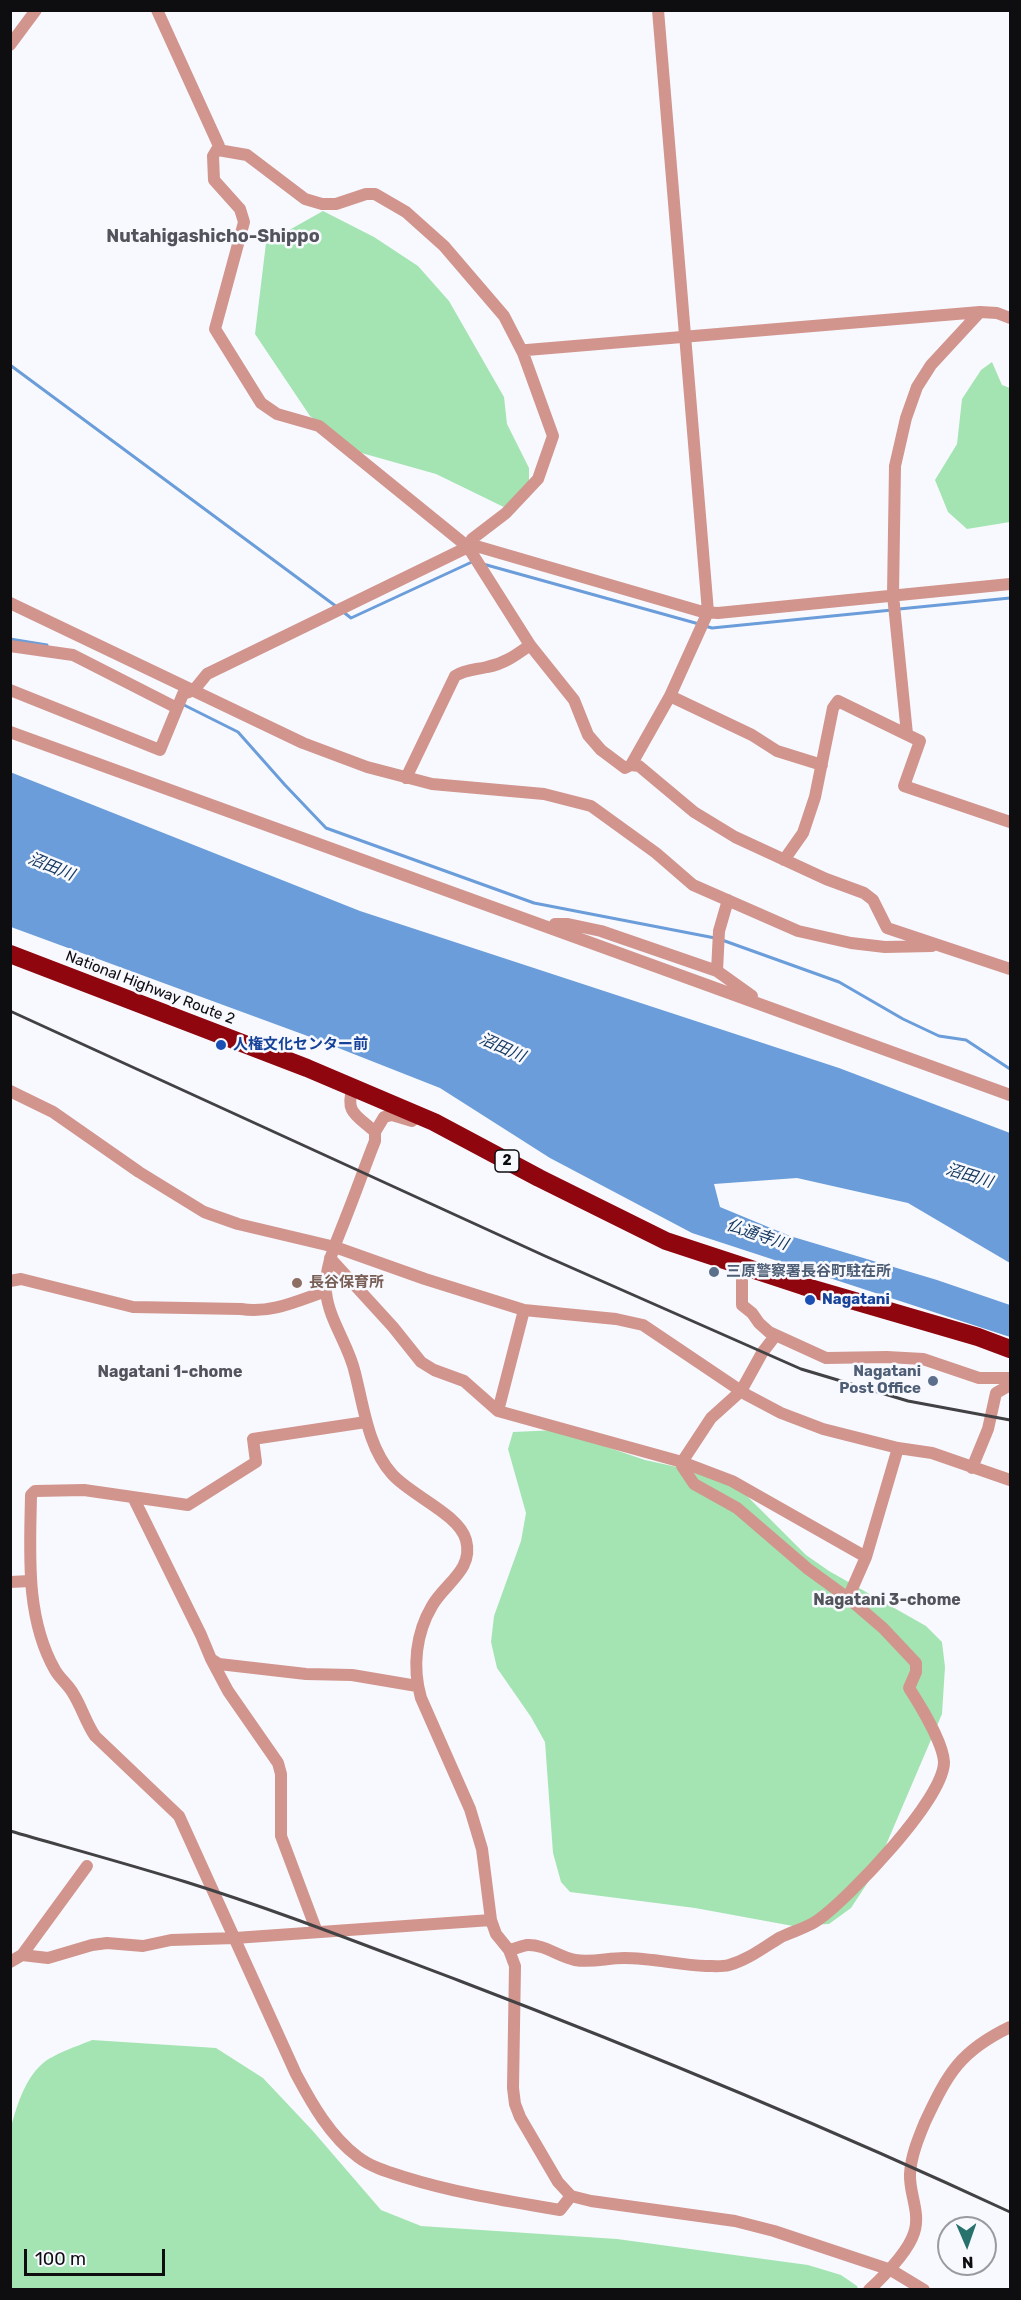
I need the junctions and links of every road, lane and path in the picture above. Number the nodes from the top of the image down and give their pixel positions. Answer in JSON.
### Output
{"nodes":[{"id":1,"x":36,"y":10,"type":"edge"},
{"id":2,"x":157,"y":10,"type":"edge"},
{"id":3,"x":658,"y":10,"type":"edge"},
{"id":4,"x":10,"y":45,"type":"edge"},
{"id":5,"x":218,"y":150,"type":"junction"},
{"id":6,"x":980,"y":312,"type":"junction"},
{"id":7,"x":1011,"y":318,"type":"edge"},
{"id":8,"x":686,"y":335,"type":"junction"},
{"id":9,"x":524,"y":353,"type":"junction"},
{"id":10,"x":468,"y":547,"type":"junction"},
{"id":11,"x":1011,"y":584,"type":"edge"},
{"id":12,"x":893,"y":596,"type":"junction"},
{"id":13,"x":10,"y":603,"type":"edge"},
{"id":14,"x":708,"y":615,"type":"junction"},
{"id":15,"x":530,"y":645,"type":"junction"},
{"id":16,"x":10,"y":646,"type":"edge"},
{"id":17,"x":10,"y":690,"type":"edge"},
{"id":18,"x":189,"y":692,"type":"junction"},
{"id":19,"x":670,"y":696,"type":"junction"},
{"id":20,"x":177,"y":708,"type":"junction"},
{"id":21,"x":10,"y":732,"type":"edge"},
{"id":22,"x":907,"y":734,"type":"junction"},
{"id":23,"x":631,"y":765,"type":"junction"},
{"id":24,"x":822,"y":765,"type":"junction"},
{"id":25,"x":406,"y":778,"type":"junction"},
{"id":26,"x":1011,"y":822,"type":"edge"},
{"id":27,"x":784,"y":860,"type":"junction"},
{"id":28,"x":728,"y":900,"type":"junction"},
{"id":29,"x":553,"y":929,"type":"junction"},
{"id":30,"x":935,"y":944,"type":"junction"},
{"id":31,"x":10,"y":954,"type":"edge"},
{"id":32,"x":1011,"y":969,"type":"edge"},
{"id":33,"x":717,"y":971,"type":"junction"},
{"id":34,"x":755,"y":1002,"type":"junction"},
{"id":35,"x":353,"y":1088,"type":"junction"},
{"id":36,"x":10,"y":1091,"type":"edge"},
{"id":37,"x":1011,"y":1095,"type":"edge"},
{"id":38,"x":375,"y":1131,"type":"junction"},
{"id":39,"x":464,"y":1138,"type":"junction"},
{"id":40,"x":332,"y":1253,"type":"junction"},
{"id":41,"x":742,"y":1266,"type":"junction"},
{"id":42,"x":10,"y":1281,"type":"edge"},
{"id":43,"x":326,"y":1291,"type":"junction"},
{"id":44,"x":524,"y":1310,"type":"junction"},
{"id":45,"x":759,"y":1323,"type":"junction"},
{"id":46,"x":772,"y":1340,"type":"junction"},
{"id":47,"x":800,"y":1347,"type":"junction"},
{"id":48,"x":1011,"y":1349,"type":"edge"},
{"id":49,"x":1011,"y":1378,"type":"edge"},
{"id":50,"x":1011,"y":1385,"type":"edge"},
{"id":51,"x":741,"y":1391,"type":"junction"},
{"id":52,"x":498,"y":1411,"type":"junction"},
{"id":53,"x":366,"y":1422,"type":"junction"},
{"id":54,"x":898,"y":1448,"type":"junction"},
{"id":55,"x":682,"y":1462,"type":"junction"},
{"id":56,"x":972,"y":1468,"type":"junction"},
{"id":57,"x":1011,"y":1480,"type":"edge"},
{"id":58,"x":134,"y":1499,"type":"junction"},
{"id":59,"x":866,"y":1557,"type":"junction"},
{"id":60,"x":30,"y":1581,"type":"junction"},
{"id":61,"x":10,"y":1582,"type":"edge"},
{"id":62,"x":848,"y":1598,"type":"junction"},
{"id":63,"x":211,"y":1659,"type":"junction"},
{"id":64,"x":417,"y":1686,"type":"junction"},
{"id":65,"x":87,"y":1866,"type":"dead end"},
{"id":66,"x":491,"y":1920,"type":"junction"},
{"id":67,"x":317,"y":1932,"type":"junction"},
{"id":68,"x":235,"y":1938,"type":"junction"},
{"id":69,"x":509,"y":1950,"type":"junction"},
{"id":70,"x":22,"y":1955,"type":"junction"},
{"id":71,"x":10,"y":1962,"type":"edge"},
{"id":72,"x":1011,"y":2027,"type":"edge"},
{"id":73,"x":571,"y":2196,"type":"junction"},
{"id":74,"x":891,"y":2270,"type":"junction"},
{"id":75,"x":869,"y":2289,"type":"edge"},
{"id":76,"x":924,"y":2289,"type":"edge"}],
"edges":[{"from":1,"to":4,"type":"street"},
{"from":2,"to":5,"type":"street"},
{"from":3,"to":8,"type":"street"},
{"from":5,"to":9,"type":"street"},
{"from":5,"to":10,"type":"street"},
{"from":6,"to":7,"type":"street"},
{"from":6,"to":8,"type":"street"},
{"from":6,"to":12,"type":"street"},
{"from":8,"to":9,"type":"street"},
{"from":8,"to":14,"type":"street"},
{"from":9,"to":10,"type":"street"},
{"from":10,"to":14,"type":"street"},
{"from":10,"to":15,"type":"street"},
{"from":10,"to":18,"type":"street"},
{"from":11,"to":12,"type":"street"},
{"from":12,"to":14,"type":"street"},
{"from":12,"to":22,"type":"street"},
{"from":13,"to":18,"type":"street"},
{"from":14,"to":19,"type":"street"},
{"from":15,"to":23,"type":"street"},
{"from":15,"to":25,"type":"street"},
{"from":16,"to":20,"type":"street"},
{"from":17,"to":20,"type":"street"},
{"from":18,"to":20,"type":"street"},
{"from":18,"to":25,"type":"street"},
{"from":19,"to":23,"type":"street"},
{"from":19,"to":24,"type":"street"},
{"from":21,"to":29,"type":"street"},
{"from":22,"to":24,"type":"street"},
{"from":22,"to":26,"type":"street"},
{"from":23,"to":27,"type":"street"},
{"from":24,"to":27,"type":"street"},
{"from":25,"to":28,"type":"street"},
{"from":27,"to":30,"type":"street"},
{"from":28,"to":30,"type":"street"},
{"from":28,"to":33,"type":"street"},
{"from":29,"to":33,"type":"street"},
{"from":29,"to":34,"type":"street"},
{"from":30,"to":32,"type":"street"},
{"from":31,"to":35,"type":"highway","name":"National Highway Route 2","number":"2"},
{"from":33,"to":34,"type":"street"},
{"from":34,"to":37,"type":"street"},
{"from":35,"to":38,"type":"street"},
{"from":35,"to":39,"type":"highway","name":"National Highway Route 2","number":"2"},
{"from":36,"to":40,"type":"street"},
{"from":38,"to":39,"type":"street"},
{"from":38,"to":40,"type":"street"},
{"from":39,"to":41,"type":"highway","name":"National Highway Route 2","number":"2"},
{"from":40,"to":43,"type":"street"},
{"from":40,"to":44,"type":"street"},
{"from":40,"to":52,"type":"street"},
{"from":41,"to":45,"type":"street"},
{"from":41,"to":48,"type":"highway","name":"National Highway Route 2","number":"2"},
{"from":42,"to":43,"type":"street"},
{"from":43,"to":53,"type":"street"},
{"from":44,"to":51,"type":"street"},
{"from":44,"to":52,"type":"street"},
{"from":45,"to":46,"type":"street"},
{"from":45,"to":47,"type":"street"},
{"from":46,"to":47,"type":"street"},
{"from":46,"to":51,"type":"street"},
{"from":47,"to":49,"type":"street"},
{"from":50,"to":56,"type":"street"},
{"from":51,"to":54,"type":"street"},
{"from":51,"to":55,"type":"street"},
{"from":52,"to":55,"type":"street"},
{"from":53,"to":58,"type":"street"},
{"from":53,"to":64,"type":"street"},
{"from":54,"to":56,"type":"street"},
{"from":54,"to":59,"type":"street"},
{"from":55,"to":59,"type":"street"},
{"from":55,"to":62,"type":"street"},
{"from":56,"to":57,"type":"street"},
{"from":58,"to":60,"type":"street"},
{"from":58,"to":63,"type":"street"},
{"from":59,"to":62,"type":"street"},
{"from":60,"to":61,"type":"street"},
{"from":60,"to":68,"type":"street"},
{"from":62,"to":69,"type":"street"},
{"from":63,"to":64,"type":"street"},
{"from":63,"to":67,"type":"street"},
{"from":64,"to":66,"type":"street"},
{"from":65,"to":70,"type":"street"},
{"from":66,"to":67,"type":"street"},
{"from":66,"to":69,"type":"street"},
{"from":67,"to":68,"type":"street"},
{"from":68,"to":70,"type":"street"},
{"from":68,"to":73,"type":"street"},
{"from":69,"to":73,"type":"street"},
{"from":70,"to":71,"type":"street"},
{"from":72,"to":74,"type":"street"},
{"from":73,"to":74,"type":"street"},
{"from":74,"to":75,"type":"street"},
{"from":74,"to":76,"type":"street"}]}
